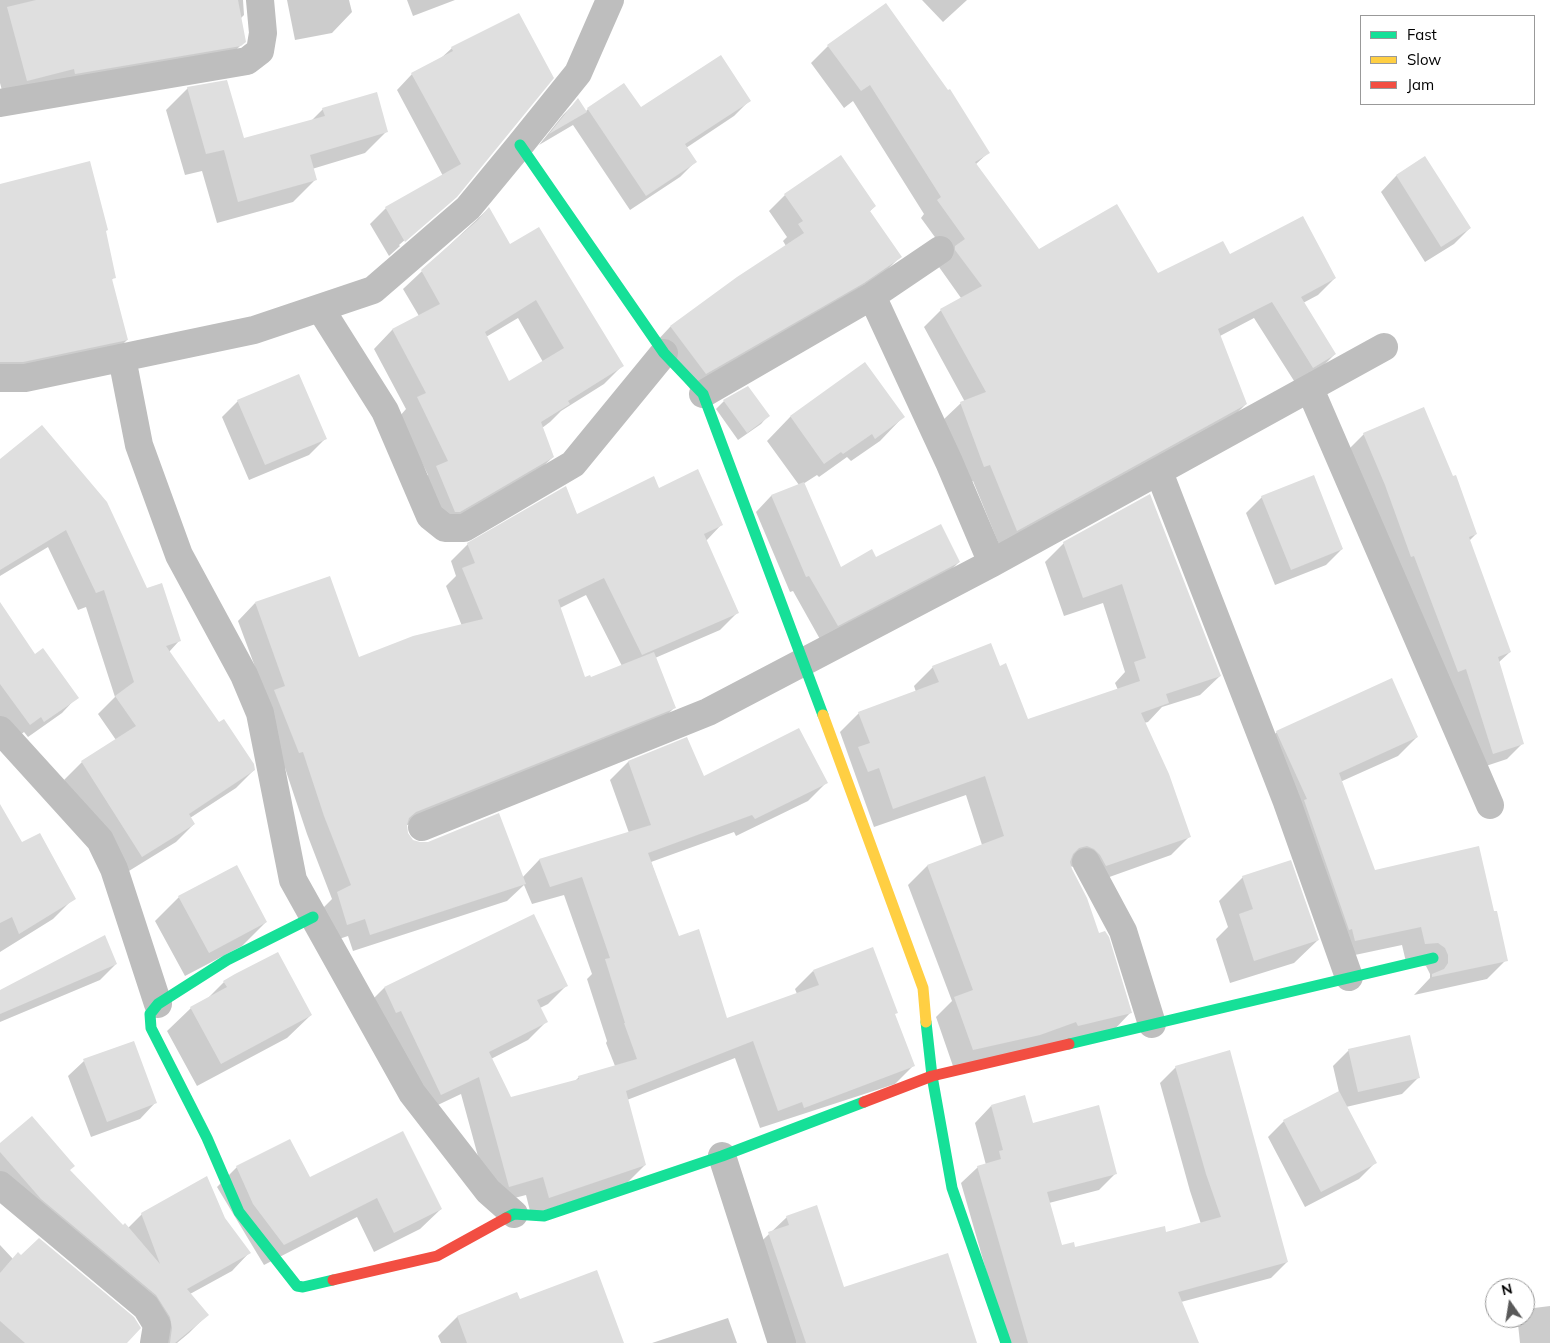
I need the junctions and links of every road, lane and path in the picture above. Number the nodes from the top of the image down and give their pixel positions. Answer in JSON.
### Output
{"nodes":[{"id":1,"x":260,"y":0,"type":"edge"},
{"id":2,"x":610,"y":0,"type":"edge"},
{"id":3,"x":0,"y":103,"type":"edge"},
{"id":4,"x":520,"y":145,"type":"junction"},
{"id":5,"x":940,"y":250,"type":"dead end"},
{"id":6,"x":872,"y":296,"type":"junction"},
{"id":7,"x":320,"y":308,"type":"junction"},
{"id":8,"x":1384,"y":347,"type":"dead end"},
{"id":9,"x":664,"y":353,"type":"junction"},
{"id":10,"x":122,"y":358,"type":"junction"},
{"id":11,"x":0,"y":378,"type":"edge"},
{"id":12,"x":1310,"y":389,"type":"junction"},
{"id":13,"x":703,"y":394,"type":"junction"},
{"id":14,"x":1159,"y":472,"type":"junction"},
{"id":15,"x":992,"y":563,"type":"junction"},
{"id":16,"x":804,"y":662,"type":"junction"},
{"id":17,"x":0,"y":730,"type":"edge"},
{"id":18,"x":1490,"y":805,"type":"dead end"},
{"id":19,"x":422,"y":827,"type":"dead end"},
{"id":20,"x":1086,"y":862,"type":"dead end"},
{"id":21,"x":313,"y":917,"type":"junction"},
{"id":22,"x":1433,"y":958,"type":"dead end"},
{"id":23,"x":1349,"y":977,"type":"junction"},
{"id":24,"x":158,"y":1004,"type":"junction"},
{"id":25,"x":1152,"y":1024,"type":"junction"},
{"id":26,"x":932,"y":1076,"type":"junction"},
{"id":27,"x":722,"y":1156,"type":"junction"},
{"id":28,"x":0,"y":1185,"type":"edge"},
{"id":29,"x":514,"y":1214,"type":"junction"},
{"id":30,"x":154,"y":1343,"type":"edge"},
{"id":31,"x":782,"y":1343,"type":"edge"},
{"id":32,"x":1006,"y":1343,"type":"edge"}],
"edges":[{"from":1,"to":3,"type":"street"},
{"from":2,"to":4,"type":"street"},
{"from":4,"to":7,"type":"street"},
{"from":4,"to":9,"type":"street"},
{"from":5,"to":6,"type":"street"},
{"from":6,"to":13,"type":"street"},
{"from":6,"to":15,"type":"street"},
{"from":7,"to":9,"type":"street"},
{"from":7,"to":10,"type":"street"},
{"from":8,"to":12,"type":"street"},
{"from":9,"to":13,"type":"street"},
{"from":10,"to":11,"type":"street"},
{"from":10,"to":21,"type":"street"},
{"from":12,"to":14,"type":"street"},
{"from":12,"to":18,"type":"street"},
{"from":13,"to":16,"type":"street"},
{"from":14,"to":15,"type":"street"},
{"from":14,"to":23,"type":"street"},
{"from":15,"to":16,"type":"street"},
{"from":16,"to":19,"type":"street"},
{"from":16,"to":26,"type":"street"},
{"from":17,"to":24,"type":"street"},
{"from":20,"to":25,"type":"street"},
{"from":21,"to":24,"type":"street"},
{"from":21,"to":29,"type":"street"},
{"from":22,"to":23,"type":"street"},
{"from":23,"to":25,"type":"street"},
{"from":24,"to":29,"type":"street"},
{"from":25,"to":26,"type":"street"},
{"from":26,"to":27,"type":"street"},
{"from":26,"to":32,"type":"street"},
{"from":27,"to":29,"type":"street"},
{"from":27,"to":31,"type":"street"},
{"from":28,"to":30,"type":"street"}]}
